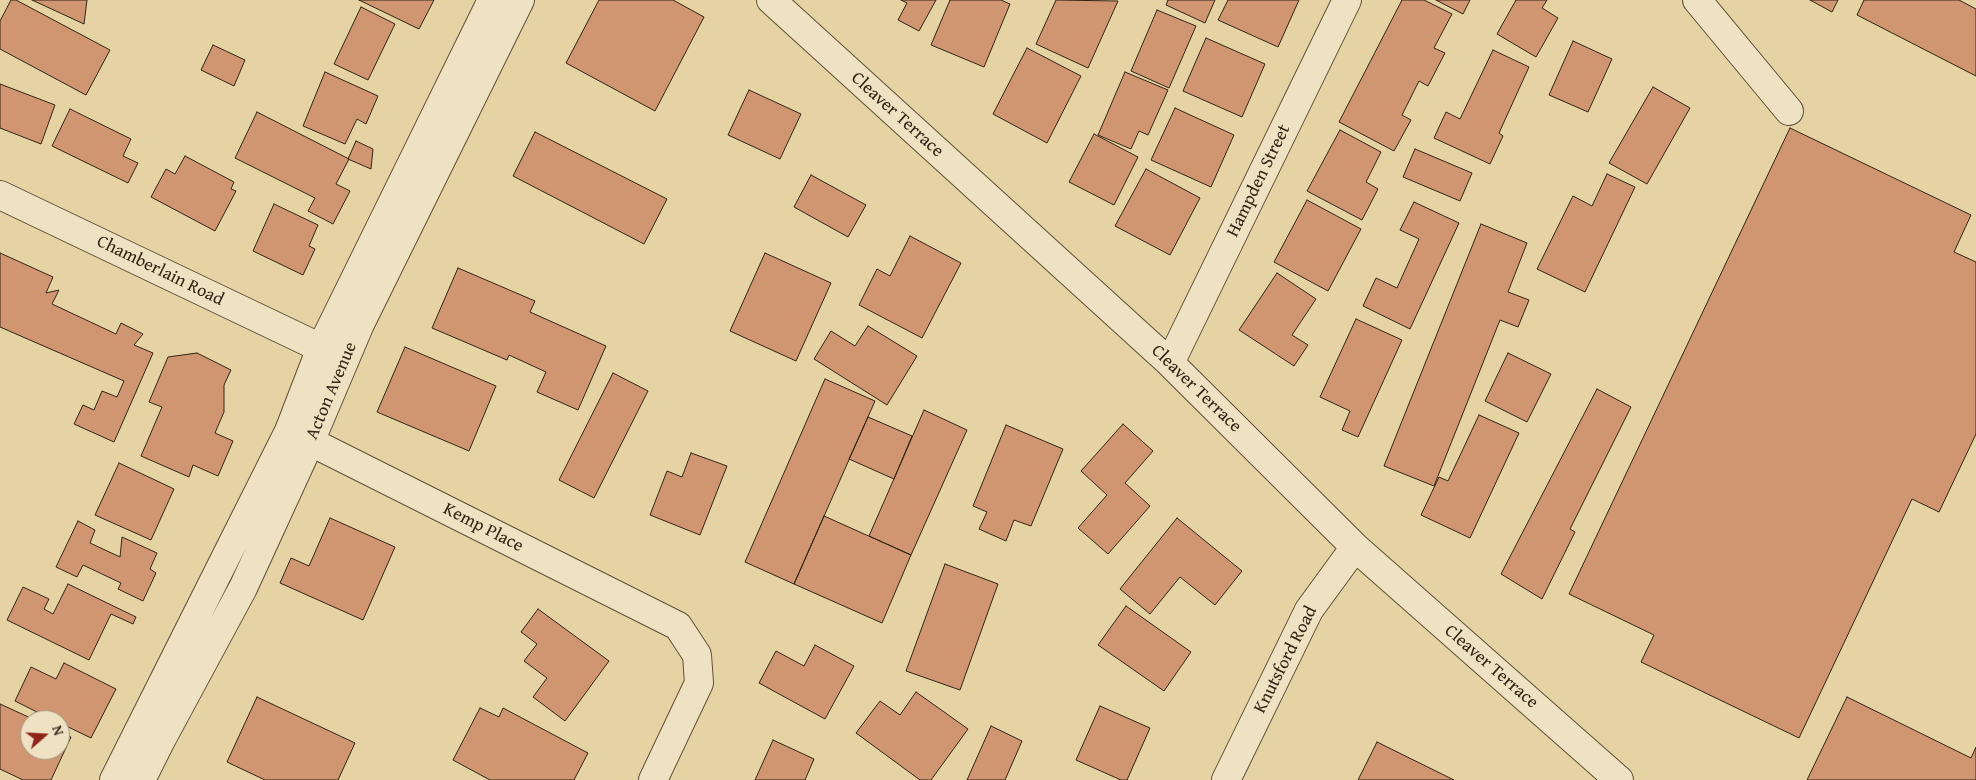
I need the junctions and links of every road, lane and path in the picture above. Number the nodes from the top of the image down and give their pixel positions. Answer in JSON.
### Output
{"nodes":[{"id":1,"x":492,"y":0,"type":"edge"},
{"id":2,"x":520,"y":0,"type":"edge"},
{"id":3,"x":771,"y":0,"type":"edge"},
{"id":4,"x":1347,"y":0,"type":"edge"},
{"id":5,"x":1696,"y":0,"type":"edge"},
{"id":6,"x":1790,"y":111,"type":"dead end"},
{"id":7,"x":0,"y":195,"type":"edge"},
{"id":8,"x":321,"y":348,"type":"junction"},
{"id":9,"x":1170,"y":363,"type":"junction"},
{"id":10,"x":300,"y":436,"type":"junction"},
{"id":11,"x":1356,"y":547,"type":"junction"},
{"id":12,"x":114,"y":780,"type":"edge"},
{"id":13,"x":142,"y":780,"type":"edge"},
{"id":14,"x":653,"y":780,"type":"edge"},
{"id":15,"x":1226,"y":780,"type":"edge"},
{"id":16,"x":1619,"y":780,"type":"edge"}],
"edges":[{"from":1,"to":8,"type":"street","name":"Acton Avenue"},
{"from":2,"to":10,"type":"street","name":"Acton Avenue"},
{"from":3,"to":9,"type":"street","name":"Cleaver Terrace"},
{"from":4,"to":9,"type":"street","name":"Hampden Street"},
{"from":5,"to":6,"type":"street"},
{"from":7,"to":8,"type":"street","name":"Chamberlain Road"},
{"from":8,"to":10,"type":"street","name":"Acton Avenue"},
{"from":9,"to":11,"type":"street","name":"Cleaver Terrace"},
{"from":10,"to":12,"type":"street","name":"Acton Avenue"},
{"from":10,"to":13,"type":"street","name":"Acton Avenue"},
{"from":10,"to":14,"type":"street","name":"Kemp Place"},
{"from":11,"to":15,"type":"street","name":"Knutsford Road"},
{"from":11,"to":16,"type":"street","name":"Cleaver Terrace"}]}
